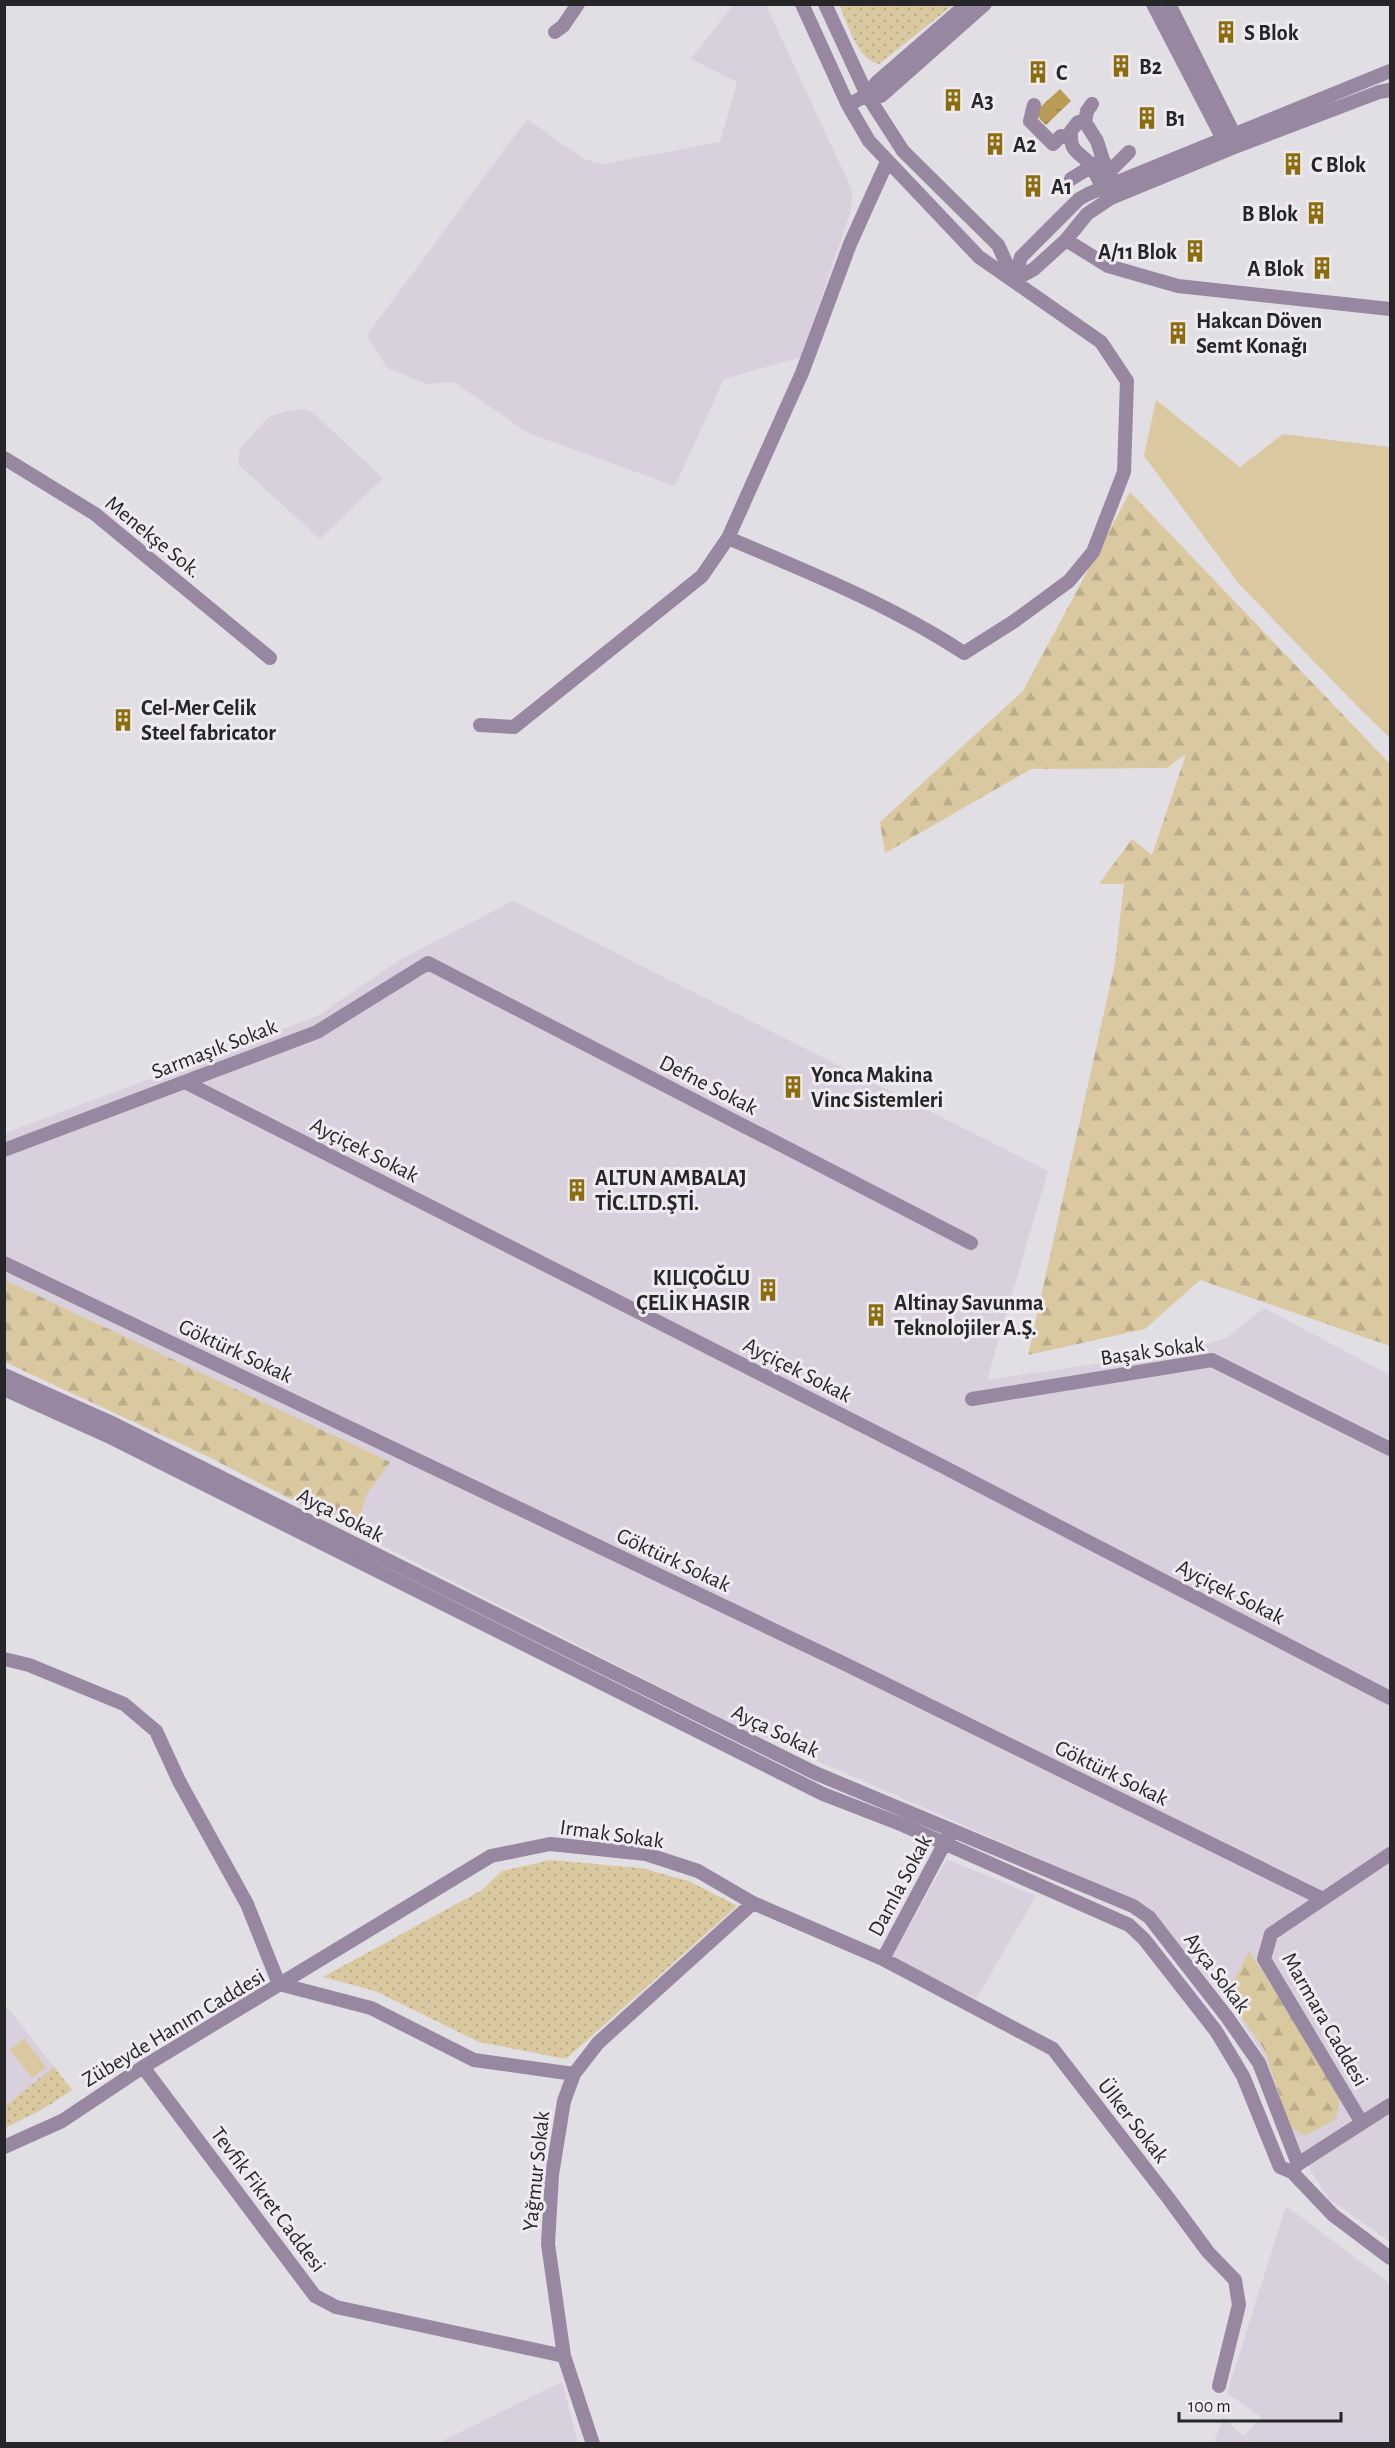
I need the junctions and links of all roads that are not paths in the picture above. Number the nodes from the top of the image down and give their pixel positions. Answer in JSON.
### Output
{"nodes":[{"id":1,"x":578,"y":4,"type":"edge"},
{"id":2,"x":802,"y":4,"type":"edge"},
{"id":3,"x":825,"y":4,"type":"edge"},
{"id":4,"x":967,"y":4,"type":"edge"},
{"id":5,"x":985,"y":4,"type":"edge"},
{"id":6,"x":1153,"y":4,"type":"edge"},
{"id":7,"x":1169,"y":4,"type":"edge"},
{"id":8,"x":555,"y":33,"type":"dead end"},
{"id":9,"x":1390,"y":71,"type":"edge"},
{"id":10,"x":1390,"y":90,"type":"edge"},
{"id":11,"x":867,"y":95,"type":"junction"},
{"id":12,"x":1092,"y":104,"type":"dead end"},
{"id":13,"x":848,"y":105,"type":"junction"},
{"id":14,"x":1034,"y":105,"type":"dead end"},
{"id":15,"x":1085,"y":123,"type":"junction"},
{"id":16,"x":1071,"y":137,"type":"junction"},
{"id":17,"x":1230,"y":140,"type":"junction"},
{"id":18,"x":1129,"y":152,"type":"dead end"},
{"id":19,"x":887,"y":162,"type":"junction"},
{"id":20,"x":1104,"y":174,"type":"junction"},
{"id":21,"x":1071,"y":179,"type":"dead end"},
{"id":22,"x":1066,"y":240,"type":"junction"},
{"id":23,"x":1014,"y":280,"type":"junction"},
{"id":24,"x":1390,"y":309,"type":"edge"},
{"id":25,"x":4,"y":458,"type":"edge"},
{"id":26,"x":728,"y":538,"type":"junction"},
{"id":27,"x":270,"y":658,"type":"dead end"},
{"id":28,"x":480,"y":725,"type":"dead end"},
{"id":29,"x":428,"y":963,"type":"joint"},
{"id":30,"x":185,"y":1082,"type":"junction"},
{"id":31,"x":4,"y":1150,"type":"edge"},
{"id":32,"x":970,"y":1244,"type":"dead end"},
{"id":33,"x":4,"y":1263,"type":"edge"},
{"id":34,"x":4,"y":1375,"type":"edge"},
{"id":35,"x":4,"y":1389,"type":"edge"},
{"id":36,"x":972,"y":1399,"type":"dead end"},
{"id":37,"x":1390,"y":1449,"type":"edge"},
{"id":38,"x":417,"y":1575,"type":"junction"},
{"id":39,"x":410,"y":1588,"type":"junction"},
{"id":40,"x":4,"y":1659,"type":"edge"},
{"id":41,"x":1390,"y":1698,"type":"edge"},
{"id":42,"x":948,"y":1837,"type":"junction"},
{"id":43,"x":1390,"y":1854,"type":"edge"},
{"id":44,"x":1323,"y":1899,"type":"junction"},
{"id":45,"x":753,"y":1903,"type":"junction"},
{"id":46,"x":883,"y":1959,"type":"junction"},
{"id":47,"x":279,"y":1984,"type":"junction"},
{"id":48,"x":143,"y":2067,"type":"junction"},
{"id":49,"x":574,"y":2074,"type":"junction"},
{"id":50,"x":1390,"y":2105,"type":"edge"},
{"id":51,"x":1362,"y":2123,"type":"junction"},
{"id":52,"x":4,"y":2147,"type":"edge"},
{"id":53,"x":1295,"y":2168,"type":"junction"},
{"id":54,"x":1390,"y":2258,"type":"edge"},
{"id":55,"x":564,"y":2356,"type":"junction"},
{"id":56,"x":1219,"y":2386,"type":"dead end"},
{"id":57,"x":593,"y":2444,"type":"edge"}],
"edges":[{"from":1,"to":8,"type":"street"},
{"from":2,"to":13,"type":"street"},
{"from":3,"to":11,"type":"street"},
{"from":4,"to":11,"type":"street"},
{"from":5,"to":11,"type":"street"},
{"from":6,"to":17,"type":"street"},
{"from":7,"to":17,"type":"street"},
{"from":9,"to":17,"type":"street"},
{"from":10,"to":17,"type":"street"},
{"from":11,"to":13,"type":"street"},
{"from":11,"to":23,"type":"street"},
{"from":12,"to":15,"type":"street"},
{"from":13,"to":19,"type":"street"},
{"from":14,"to":16,"type":"street"},
{"from":15,"to":16,"type":"street"},
{"from":15,"to":20,"type":"street"},
{"from":16,"to":20,"type":"street"},
{"from":17,"to":20,"type":"street"},
{"from":17,"to":22,"type":"street"},
{"from":18,"to":20,"type":"street"},
{"from":19,"to":23,"type":"street"},
{"from":19,"to":26,"type":"street"},
{"from":20,"to":21,"type":"street"},
{"from":20,"to":23,"type":"street"},
{"from":22,"to":23,"type":"street"},
{"from":22,"to":24,"type":"street"},
{"from":23,"to":26,"type":"street"},
{"from":25,"to":27,"type":"street","name":"Menekşe Sok."},
{"from":26,"to":28,"type":"street"},
{"from":29,"to":30,"type":"street","name":"Sarmaşık Sokak"},
{"from":29,"to":32,"type":"street","name":"Defne Sokak"},
{"from":30,"to":31,"type":"street","name":"Sarmaşık Sokak"},
{"from":30,"to":41,"type":"street","name":"Ayçiçek Sokak"},
{"from":33,"to":44,"type":"street","name":"Göktürk Sokak"},
{"from":34,"to":38,"type":"street","name":"Ayça Sokak"},
{"from":35,"to":39,"type":"street","name":"Ayça Sokak"},
{"from":36,"to":37,"type":"street","name":"Başak Sokak"},
{"from":38,"to":39,"type":"street"},
{"from":38,"to":42,"type":"street","name":"Ayça Sokak"},
{"from":39,"to":42,"type":"street","name":"Ayça Sokak"},
{"from":40,"to":47,"type":"street"},
{"from":42,"to":46,"type":"street","name":"Damla Sokak"},
{"from":42,"to":53,"type":"street"},
{"from":42,"to":53,"type":"street","name":"Ayça Sokak"},
{"from":43,"to":44,"type":"street","name":"Marmara Caddesi"},
{"from":44,"to":51,"type":"street","name":"Marmara Caddesi"},
{"from":45,"to":46,"type":"street","name":"Irmak Sokak"},
{"from":45,"to":47,"type":"street","name":"Irmak Sokak"},
{"from":45,"to":49,"type":"street","name":"Yağmur Sokak"},
{"from":46,"to":56,"type":"street","name":"Ülker Sokak"},
{"from":47,"to":48,"type":"street","name":"Zübeyde Hanım Caddesi"},
{"from":47,"to":49,"type":"street","name":"Zübeyde Hanım Caddesi"},
{"from":48,"to":52,"type":"street","name":"Zübeyde Hanım Caddesi"},
{"from":48,"to":55,"type":"street","name":"Tevfik Fikret Caddesi"},
{"from":49,"to":55,"type":"street","name":"Yağmur Sokak"},
{"from":50,"to":51,"type":"street"},
{"from":51,"to":53,"type":"street"},
{"from":53,"to":54,"type":"street","name":"Ayça Sokak"},
{"from":55,"to":57,"type":"street","name":"Yağmur Sokak"}]}
